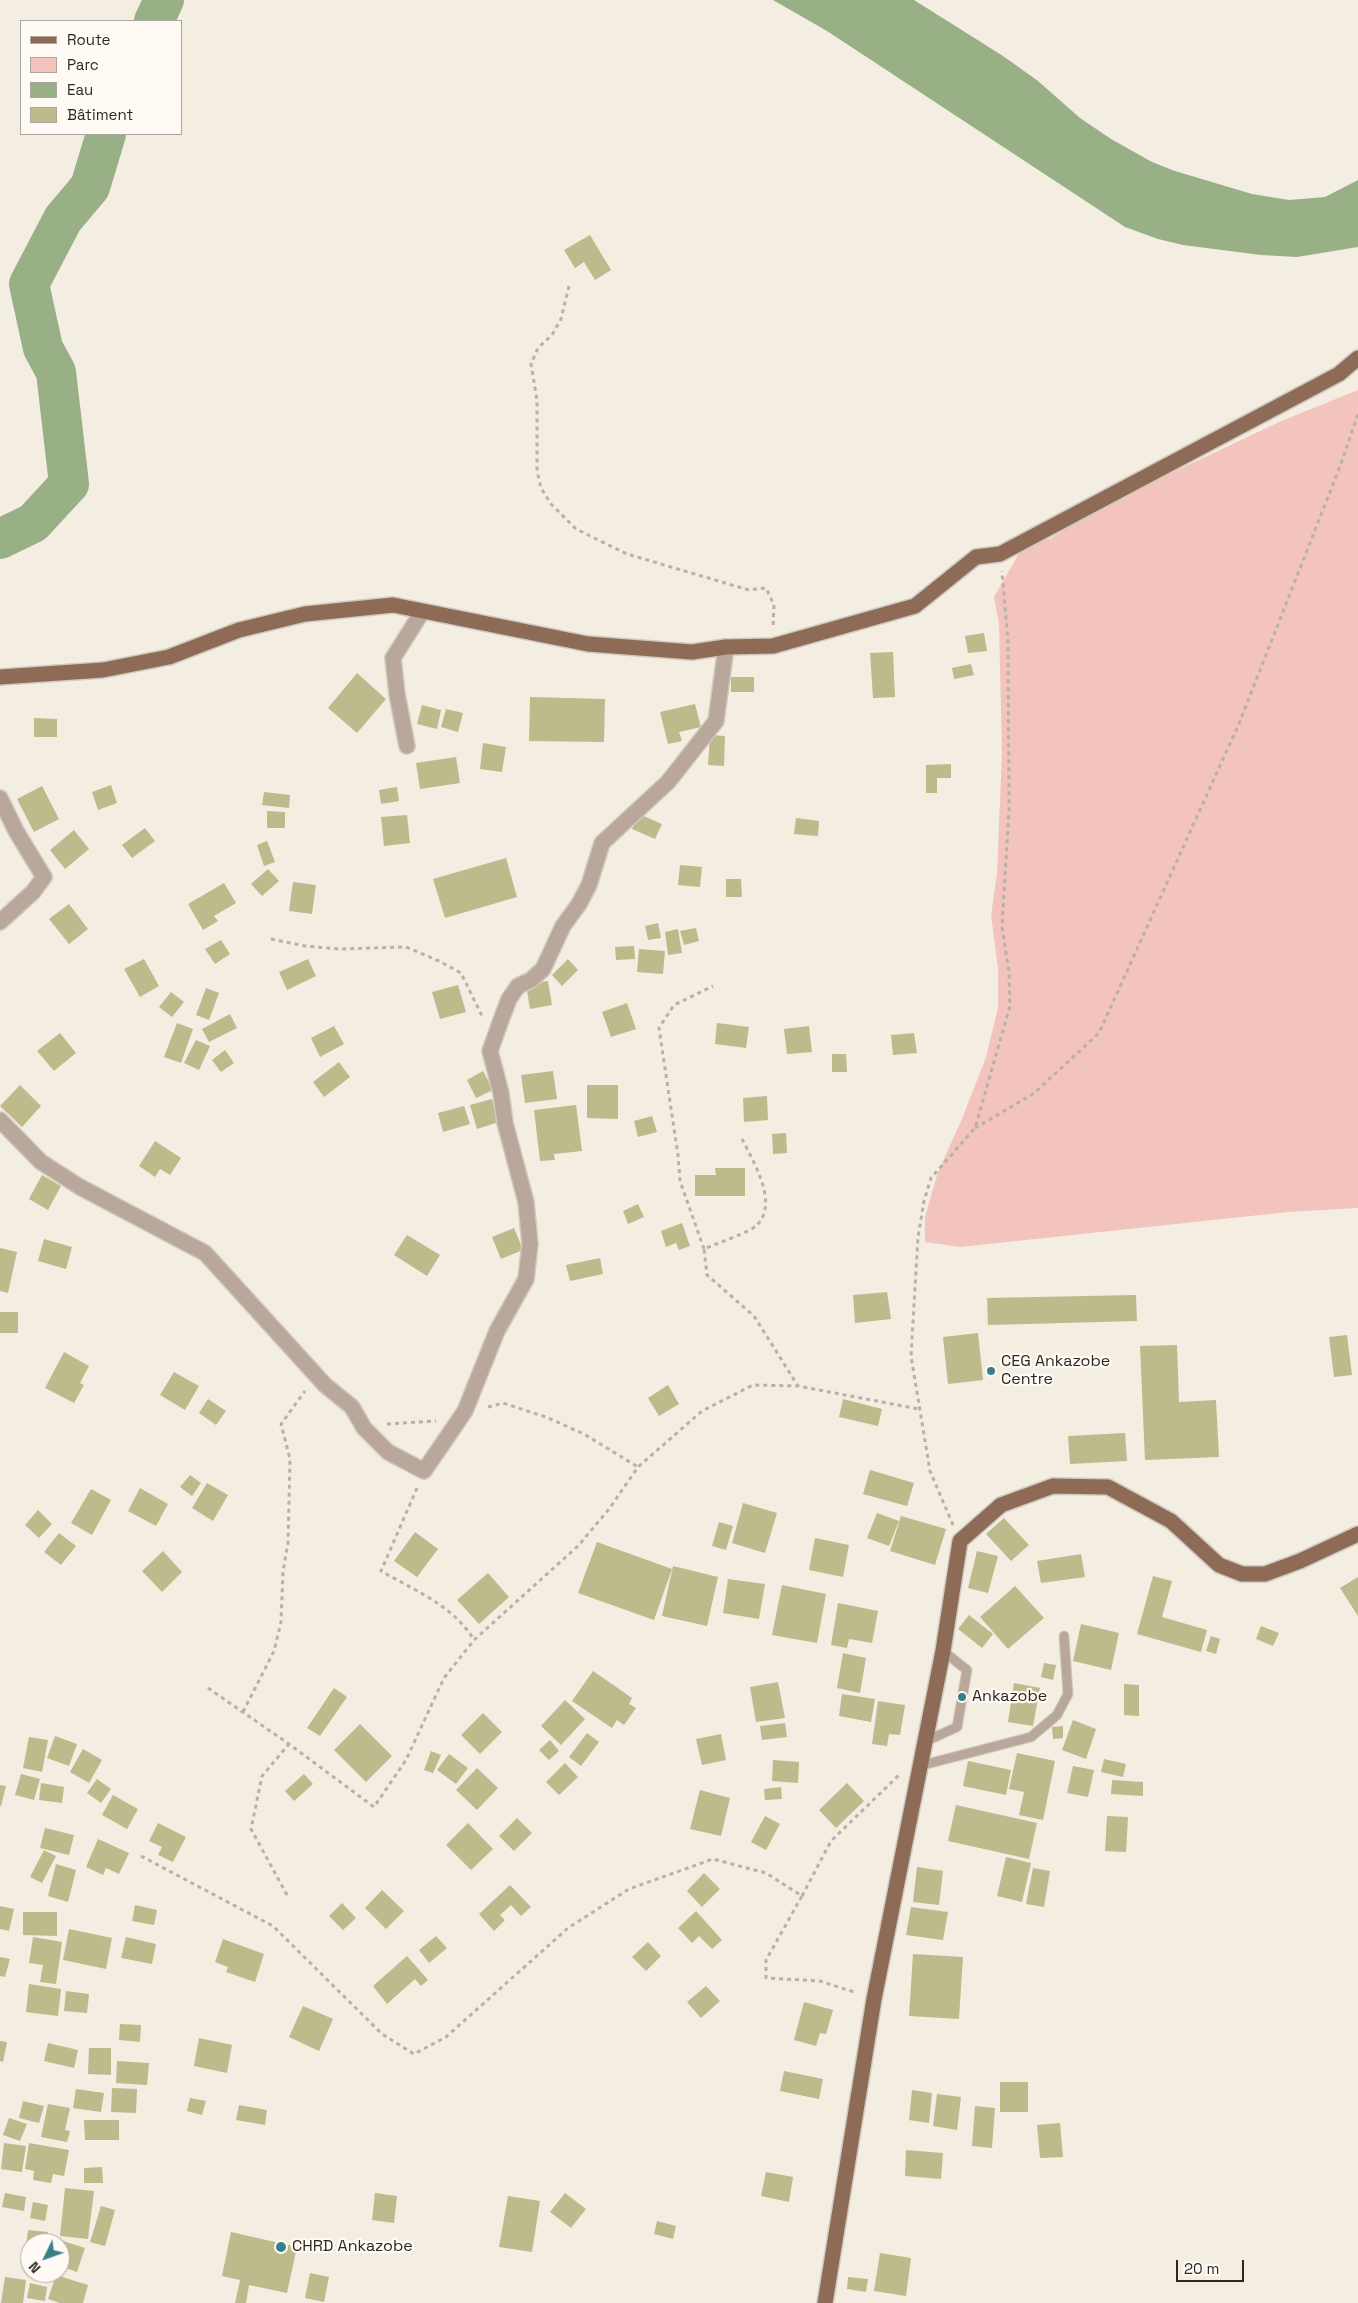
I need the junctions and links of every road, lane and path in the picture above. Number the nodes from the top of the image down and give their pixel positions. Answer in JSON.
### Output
{"nodes":[{"id":1,"x":569,"y":286,"type":"dead end"},
{"id":2,"x":1358,"y":358,"type":"edge"},
{"id":3,"x":1358,"y":414,"type":"edge"},
{"id":4,"x":1000,"y":554,"type":"junction"},
{"id":5,"x":422,"y":612,"type":"junction"},
{"id":6,"x":726,"y":646,"type":"junction"},
{"id":7,"x":772,"y":646,"type":"junction"},
{"id":8,"x":0,"y":677,"type":"edge"},
{"id":9,"x":407,"y":746,"type":"dead end"},
{"id":10,"x":0,"y":798,"type":"edge"},
{"id":11,"x":0,"y":922,"type":"edge"},
{"id":12,"x":271,"y":939,"type":"dead end"},
{"id":13,"x":713,"y":986,"type":"dead end"},
{"id":14,"x":482,"y":1018,"type":"dead end"},
{"id":15,"x":0,"y":1120,"type":"edge"},
{"id":16,"x":975,"y":1128,"type":"junction"},
{"id":17,"x":742,"y":1140,"type":"dead end"},
{"id":18,"x":704,"y":1249,"type":"junction"},
{"id":19,"x":316,"y":1375,"type":"junction"},
{"id":20,"x":798,"y":1386,"type":"junction"},
{"id":21,"x":919,"y":1409,"type":"junction"},
{"id":22,"x":465,"y":1412,"type":"junction"},
{"id":23,"x":364,"y":1428,"type":"junction"},
{"id":24,"x":638,"y":1467,"type":"junction"},
{"id":25,"x":424,"y":1471,"type":"junction"},
{"id":26,"x":1358,"y":1534,"type":"edge"},
{"id":27,"x":960,"y":1541,"type":"junction"},
{"id":28,"x":1064,"y":1636,"type":"dead end"},
{"id":29,"x":474,"y":1640,"type":"junction"},
{"id":30,"x":943,"y":1650,"type":"junction"},
{"id":31,"x":208,"y":1688,"type":"dead end"},
{"id":32,"x":243,"y":1712,"type":"junction"},
{"id":33,"x":924,"y":1742,"type":"junction"},
{"id":34,"x":289,"y":1744,"type":"junction"},
{"id":35,"x":919,"y":1766,"type":"junction"},
{"id":36,"x":901,"y":1772,"type":"dead end"},
{"id":37,"x":141,"y":1856,"type":"dead end"},
{"id":38,"x":287,"y":1895,"type":"dead end"},
{"id":39,"x":802,"y":1896,"type":"junction"},
{"id":40,"x":874,"y":1999,"type":"junction"},
{"id":41,"x":825,"y":2303,"type":"edge"}],
"edges":[{"from":1,"to":7,"type":"path"},
{"from":2,"to":4,"type":"main road"},
{"from":3,"to":16,"type":"path"},
{"from":4,"to":7,"type":"main road"},
{"from":4,"to":16,"type":"path"},
{"from":5,"to":6,"type":"main road"},
{"from":5,"to":8,"type":"main road"},
{"from":5,"to":9,"type":"street"},
{"from":6,"to":7,"type":"main road"},
{"from":6,"to":22,"type":"street"},
{"from":10,"to":11,"type":"street"},
{"from":12,"to":14,"type":"path"},
{"from":13,"to":18,"type":"path"},
{"from":15,"to":19,"type":"street"},
{"from":16,"to":21,"type":"path"},
{"from":17,"to":18,"type":"path"},
{"from":18,"to":20,"type":"path"},
{"from":19,"to":23,"type":"street"},
{"from":19,"to":32,"type":"path"},
{"from":20,"to":21,"type":"path"},
{"from":20,"to":24,"type":"path"},
{"from":21,"to":27,"type":"path"},
{"from":22,"to":23,"type":"path"},
{"from":22,"to":24,"type":"path"},
{"from":22,"to":25,"type":"street"},
{"from":23,"to":25,"type":"street"},
{"from":24,"to":29,"type":"path"},
{"from":25,"to":29,"type":"path"},
{"from":26,"to":27,"type":"main road"},
{"from":27,"to":30,"type":"main road"},
{"from":28,"to":35,"type":"lane"},
{"from":29,"to":34,"type":"path"},
{"from":30,"to":33,"type":"main road"},
{"from":30,"to":33,"type":"lane"},
{"from":31,"to":32,"type":"path"},
{"from":32,"to":34,"type":"path"},
{"from":33,"to":35,"type":"main road"},
{"from":34,"to":38,"type":"path"},
{"from":35,"to":40,"type":"main road"},
{"from":36,"to":39,"type":"path"},
{"from":37,"to":39,"type":"path"},
{"from":39,"to":40,"type":"path"},
{"from":40,"to":41,"type":"main road"}]}
